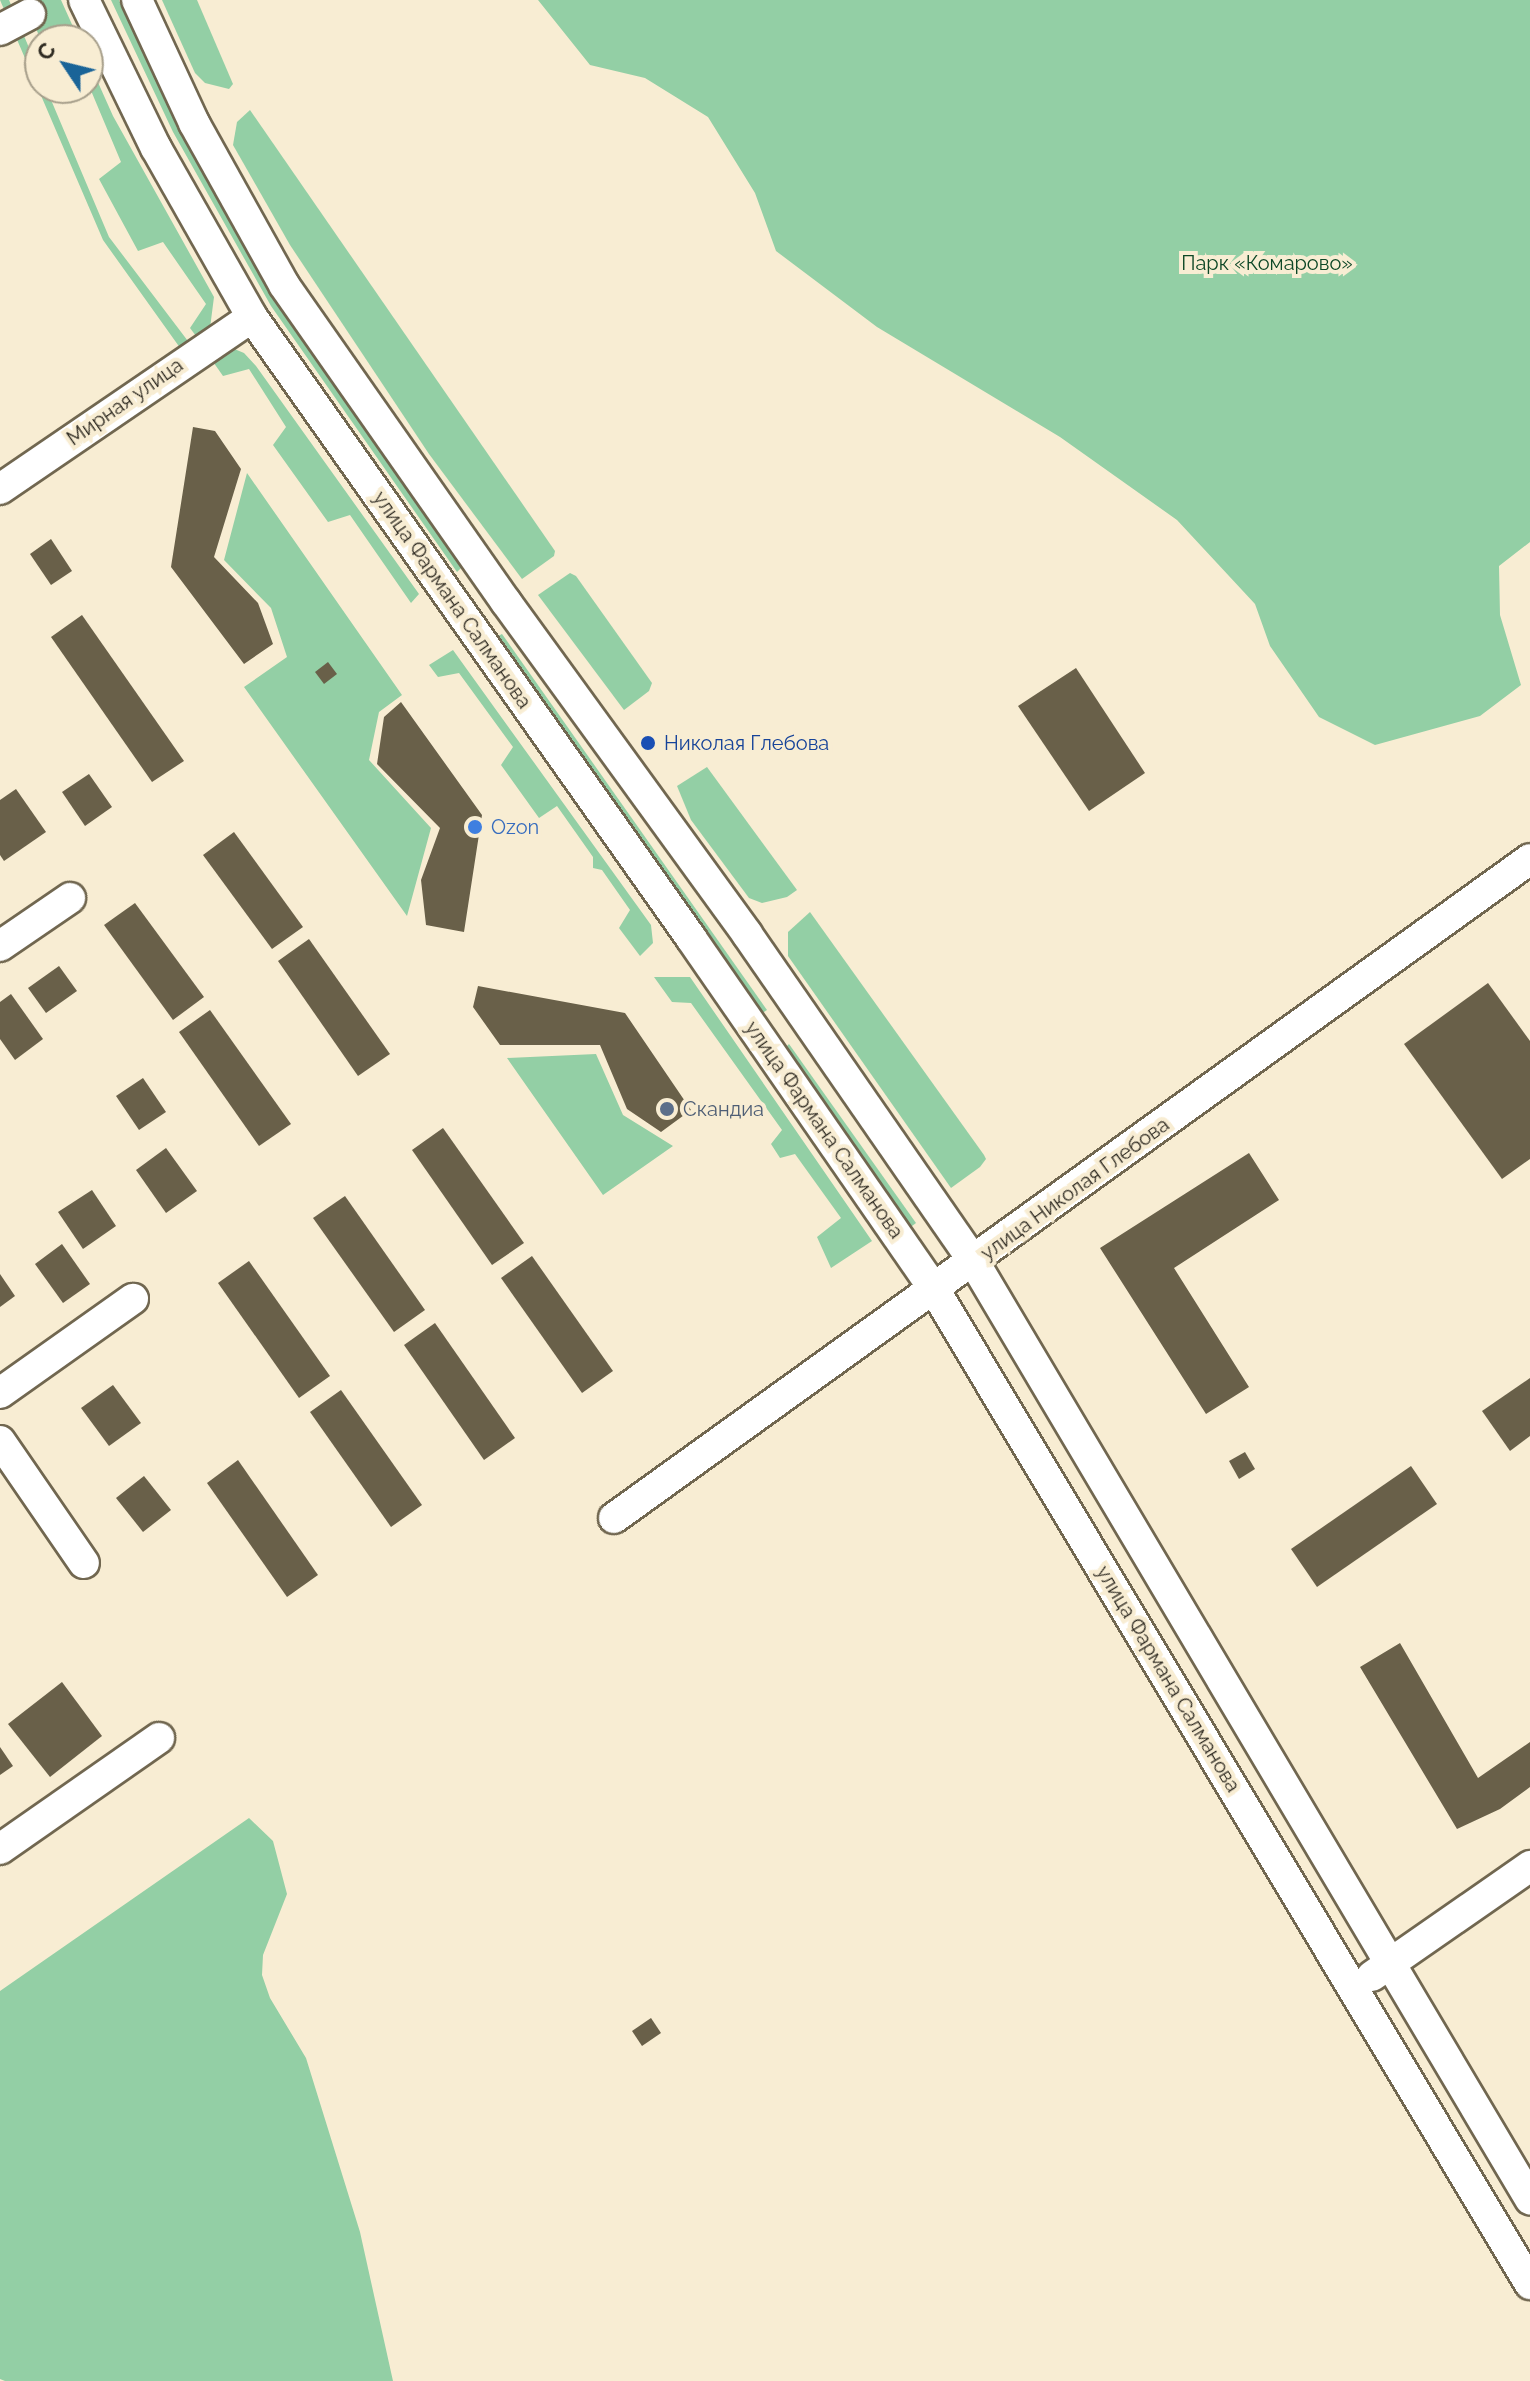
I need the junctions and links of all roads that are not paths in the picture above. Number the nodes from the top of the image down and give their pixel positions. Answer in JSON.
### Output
{"nodes":[{"id":1,"x":84,"y":0,"type":"edge"},
{"id":2,"x":137,"y":0,"type":"edge"},
{"id":3,"x":30,"y":14,"type":"dead end"},
{"id":4,"x":0,"y":30,"type":"edge"},
{"id":5,"x":252,"y":317,"type":"junction"},
{"id":6,"x":0,"y":489,"type":"edge"},
{"id":7,"x":1524,"y":875,"type":"edge"},
{"id":8,"x":70,"y":898,"type":"dead end"},
{"id":9,"x":0,"y":946,"type":"edge"},
{"id":10,"x":786,"y":994,"type":"junction"},
{"id":11,"x":748,"y":1021,"type":"junction"},
{"id":12,"x":974,"y":1262,"type":"junction"},
{"id":13,"x":934,"y":1289,"type":"junction"},
{"id":14,"x":133,"y":1299,"type":"dead end"},
{"id":15,"x":0,"y":1393,"type":"edge"},
{"id":16,"x":0,"y":1441,"type":"edge"},
{"id":17,"x":614,"y":1518,"type":"dead end"},
{"id":18,"x":84,"y":1563,"type":"dead end"},
{"id":19,"x":159,"y":1738,"type":"dead end"},
{"id":20,"x":0,"y":1849,"type":"edge"},
{"id":21,"x":1530,"y":1866,"type":"edge"},
{"id":22,"x":1388,"y":1963,"type":"junction"},
{"id":23,"x":1354,"y":1989,"type":"junction"},
{"id":24,"x":1530,"y":2199,"type":"edge"},
{"id":25,"x":1530,"y":2284,"type":"edge"}],
"edges":[{"from":1,"to":5,"type":"street","name":"улица Фармана Салманова"},
{"from":2,"to":10,"type":"street"},
{"from":3,"to":4,"type":"street"},
{"from":5,"to":6,"type":"street","name":"Мирная улица"},
{"from":5,"to":11,"type":"street","name":"улица Фармана Салманова"},
{"from":7,"to":12,"type":"street","name":"улица Николая Глебова"},
{"from":8,"to":9,"type":"street"},
{"from":10,"to":11,"type":"street"},
{"from":10,"to":12,"type":"street"},
{"from":11,"to":13,"type":"street","name":"улица Фармана Салманова"},
{"from":12,"to":13,"type":"street","name":"улица Николая Глебова"},
{"from":12,"to":22,"type":"street"},
{"from":13,"to":17,"type":"street","name":"улица Николая Глебова"},
{"from":13,"to":23,"type":"street","name":"улица Фармана Салманова"},
{"from":14,"to":15,"type":"street"},
{"from":16,"to":18,"type":"street"},
{"from":19,"to":20,"type":"street"},
{"from":21,"to":22,"type":"street"},
{"from":22,"to":23,"type":"street"},
{"from":22,"to":24,"type":"street"},
{"from":23,"to":25,"type":"street","name":"улица Фармана Салманова"}]}
